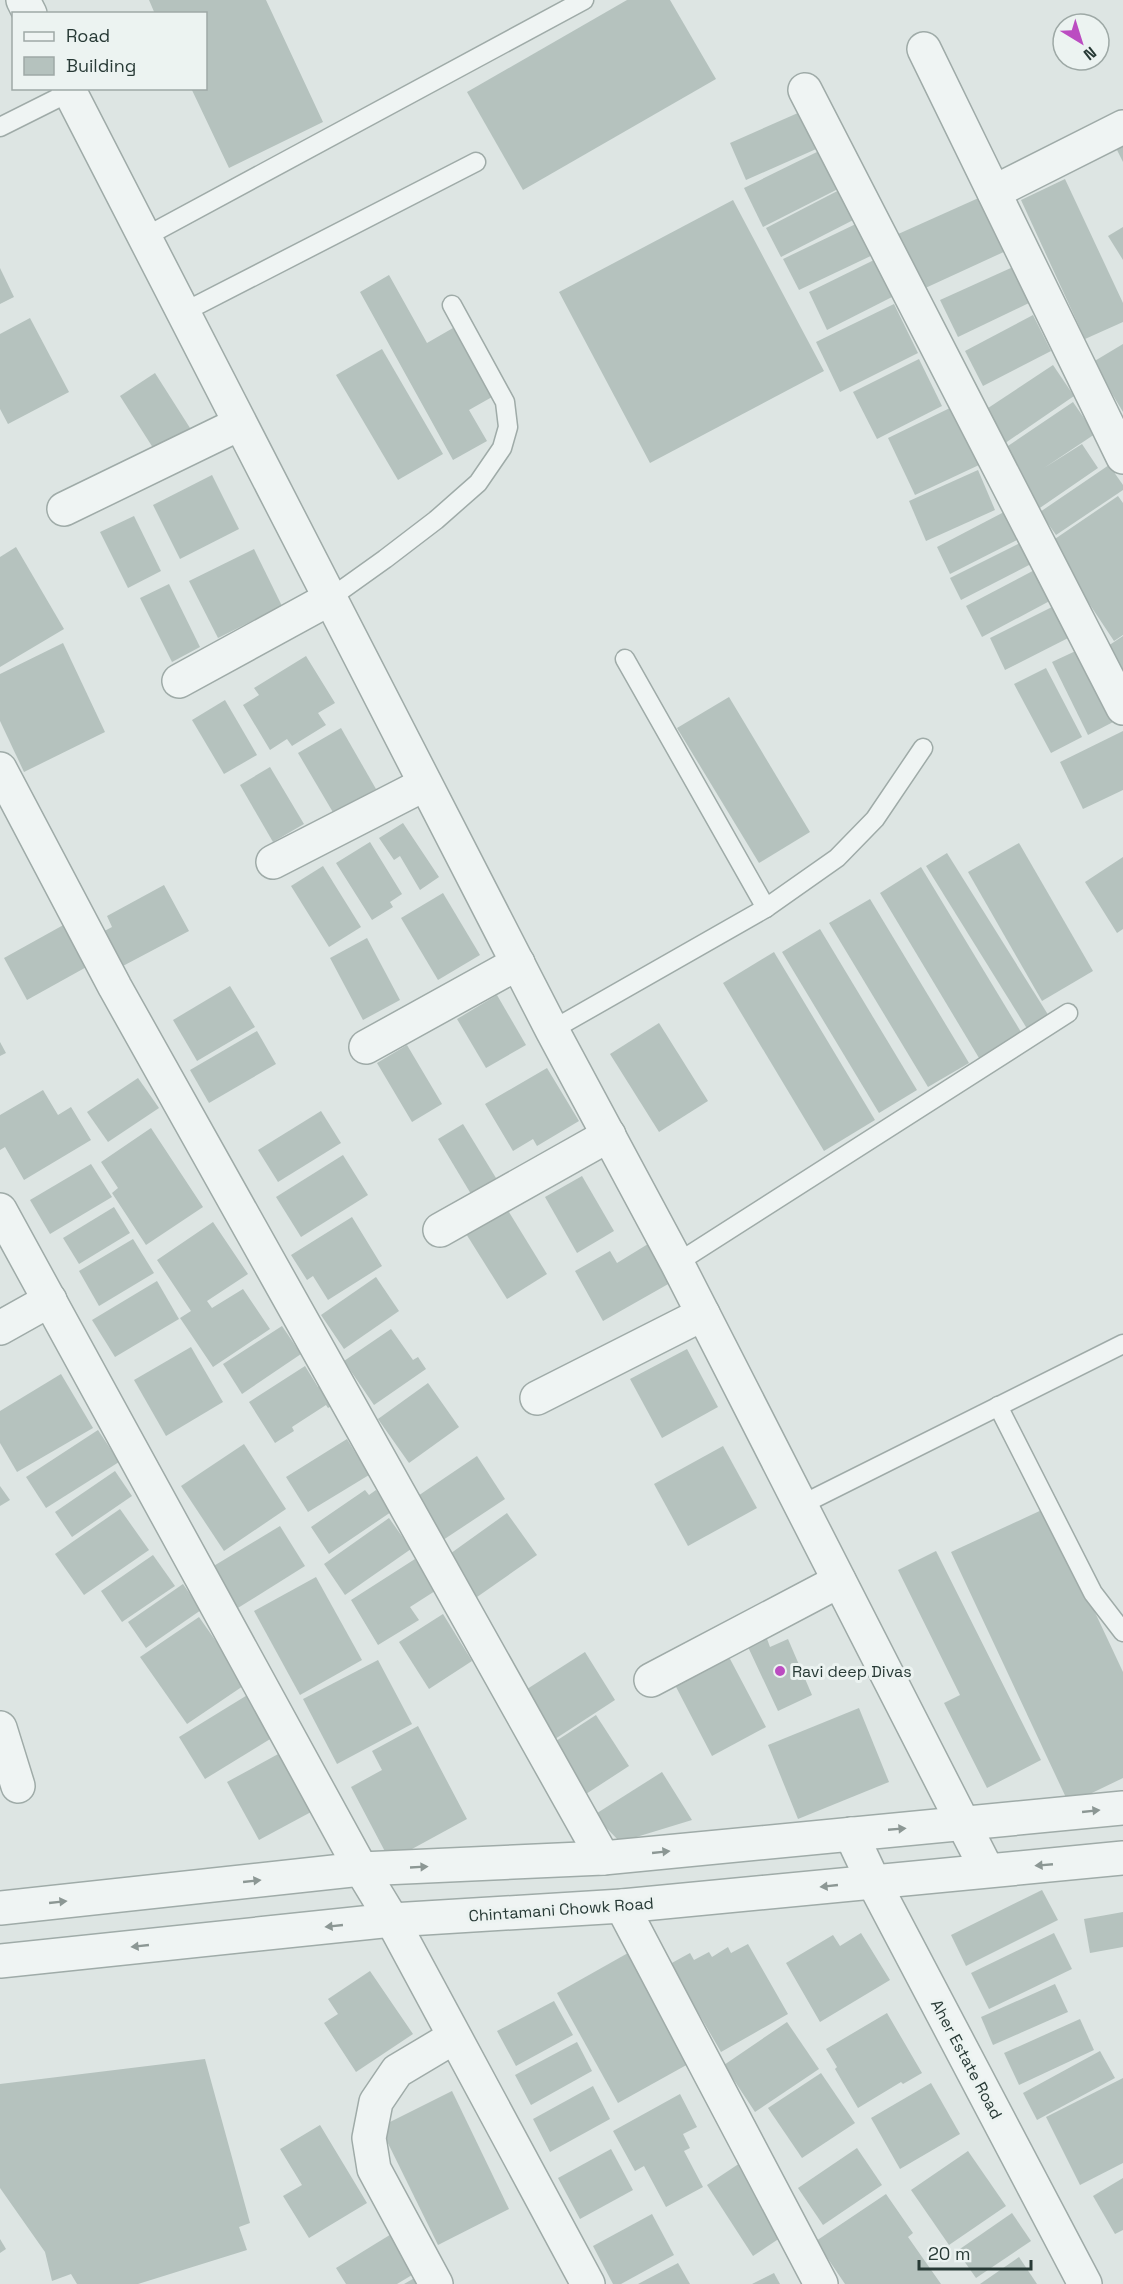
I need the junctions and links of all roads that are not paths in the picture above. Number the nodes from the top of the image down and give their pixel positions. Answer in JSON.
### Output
{"nodes":[{"id":1,"x":584,"y":0,"type":"edge"},
{"id":2,"x":924,"y":49,"type":"dead end"},
{"id":3,"x":69,"y":90,"type":"edge"},
{"id":4,"x":805,"y":90,"type":"dead end"},
{"id":5,"x":0,"y":127,"type":"edge"},
{"id":6,"x":1123,"y":127,"type":"edge"},
{"id":7,"x":476,"y":162,"type":"dead end"},
{"id":8,"x":993,"y":192,"type":"junction"},
{"id":9,"x":143,"y":238,"type":"junction"},
{"id":10,"x":452,"y":305,"type":"dead end"},
{"id":11,"x":182,"y":313,"type":"junction"},
{"id":12,"x":239,"y":424,"type":"junction"},
{"id":13,"x":1123,"y":457,"type":"edge"},
{"id":14,"x":64,"y":509,"type":"dead end"},
{"id":15,"x":329,"y":599,"type":"junction"},
{"id":16,"x":625,"y":659,"type":"dead end"},
{"id":17,"x":179,"y":681,"type":"dead end"},
{"id":18,"x":1123,"y":708,"type":"edge"},
{"id":19,"x":923,"y":748,"type":"dead end"},
{"id":20,"x":0,"y":770,"type":"edge"},
{"id":21,"x":425,"y":784,"type":"junction"},
{"id":22,"x":273,"y":862,"type":"dead end"},
{"id":23,"x":766,"y":908,"type":"junction"},
{"id":24,"x":518,"y":963,"type":"junction"},
{"id":25,"x":1068,"y":1013,"type":"dead end"},
{"id":26,"x":552,"y":1029,"type":"junction"},
{"id":27,"x":366,"y":1047,"type":"dead end"},
{"id":28,"x":609,"y":1135,"type":"junction"},
{"id":29,"x":0,"y":1210,"type":"edge"},
{"id":30,"x":440,"y":1230,"type":"dead end"},
{"id":31,"x":677,"y":1263,"type":"junction"},
{"id":32,"x":50,"y":1300,"type":"junction"},
{"id":33,"x":703,"y":1314,"type":"junction"},
{"id":34,"x":0,"y":1328,"type":"edge"},
{"id":35,"x":1123,"y":1344,"type":"edge"},
{"id":36,"x":537,"y":1398,"type":"dead end"},
{"id":37,"x":998,"y":1406,"type":"junction"},
{"id":38,"x":801,"y":1505,"type":"junction"},
{"id":39,"x":839,"y":1581,"type":"junction"},
{"id":40,"x":1123,"y":1632,"type":"edge"},
{"id":41,"x":651,"y":1680,"type":"dead end"},
{"id":42,"x":0,"y":1728,"type":"edge"},
{"id":43,"x":18,"y":1785,"type":"dead end"},
{"id":44,"x":1123,"y":1808,"type":"edge"},
{"id":45,"x":963,"y":1823,"type":"junction"},
{"id":46,"x":851,"y":1834,"type":"junction"},
{"id":47,"x":1123,"y":1857,"type":"edge"},
{"id":48,"x":603,"y":1858,"type":"junction"},
{"id":49,"x":361,"y":1869,"type":"junction"},
{"id":50,"x":987,"y":1870,"type":"junction"},
{"id":51,"x":873,"y":1881,"type":"junction"},
{"id":52,"x":622,"y":1906,"type":"junction"},
{"id":53,"x":0,"y":1908,"type":"edge"},
{"id":54,"x":392,"y":1920,"type":"junction"},
{"id":55,"x":0,"y":1961,"type":"edge"},
{"id":56,"x":454,"y":2037,"type":"junction"},
{"id":57,"x":436,"y":2284,"type":"edge"},
{"id":58,"x":588,"y":2284,"type":"edge"},
{"id":59,"x":821,"y":2284,"type":"edge"},
{"id":60,"x":1085,"y":2284,"type":"edge"}],
"edges":[{"from":1,"to":9,"type":"lane"},
{"from":2,"to":8,"type":"street"},
{"from":3,"to":5,"type":"lane"},
{"from":3,"to":9,"type":"street"},
{"from":4,"to":18,"type":"street"},
{"from":6,"to":8,"type":"street"},
{"from":7,"to":11,"type":"lane"},
{"from":8,"to":13,"type":"street"},
{"from":9,"to":11,"type":"street"},
{"from":10,"to":15,"type":"lane"},
{"from":11,"to":12,"type":"street"},
{"from":12,"to":14,"type":"street"},
{"from":12,"to":15,"type":"street"},
{"from":15,"to":17,"type":"street"},
{"from":15,"to":21,"type":"street"},
{"from":16,"to":23,"type":"lane"},
{"from":19,"to":23,"type":"lane"},
{"from":20,"to":48,"type":"street"},
{"from":21,"to":22,"type":"street"},
{"from":21,"to":24,"type":"street"},
{"from":23,"to":26,"type":"lane"},
{"from":24,"to":26,"type":"street"},
{"from":24,"to":27,"type":"street"},
{"from":25,"to":31,"type":"lane"},
{"from":26,"to":28,"type":"street"},
{"from":28,"to":30,"type":"street"},
{"from":28,"to":31,"type":"street"},
{"from":29,"to":32,"type":"street"},
{"from":31,"to":33,"type":"street"},
{"from":32,"to":34,"type":"street"},
{"from":32,"to":49,"type":"street"},
{"from":33,"to":36,"type":"street"},
{"from":33,"to":38,"type":"street"},
{"from":35,"to":37,"type":"lane"},
{"from":37,"to":38,"type":"lane"},
{"from":37,"to":40,"type":"lane"},
{"from":38,"to":39,"type":"street"},
{"from":39,"to":41,"type":"street"},
{"from":39,"to":45,"type":"street"},
{"from":42,"to":43,"type":"street"},
{"from":45,"to":44,"type":"street","one_way":true},
{"from":46,"to":45,"type":"street","one_way":true},
{"from":45,"to":50,"type":"street"},
{"from":48,"to":46,"type":"street","one_way":true},
{"from":46,"to":51,"type":"street","name":"Aher Estate Road"},
{"from":47,"to":50,"type":"street","name":"Chintamani Chowk Road","one_way":true},
{"from":49,"to":48,"type":"street","one_way":true},
{"from":53,"to":49,"type":"street","one_way":true},
{"from":49,"to":54,"type":"street"},
{"from":50,"to":51,"type":"street","name":"Chintamani Chowk Road"},
{"from":51,"to":52,"type":"street","name":"Chintamani Chowk Road","one_way":true},
{"from":51,"to":60,"type":"street","name":"Aher Estate Road"},
{"from":52,"to":54,"type":"street","name":"Chintamani Chowk Road"},
{"from":52,"to":59,"type":"street"},
{"from":54,"to":55,"type":"street","name":"Chintamani Chowk Road","one_way":true},
{"from":54,"to":56,"type":"street"},
{"from":56,"to":57,"type":"street"},
{"from":56,"to":58,"type":"street"}]}
